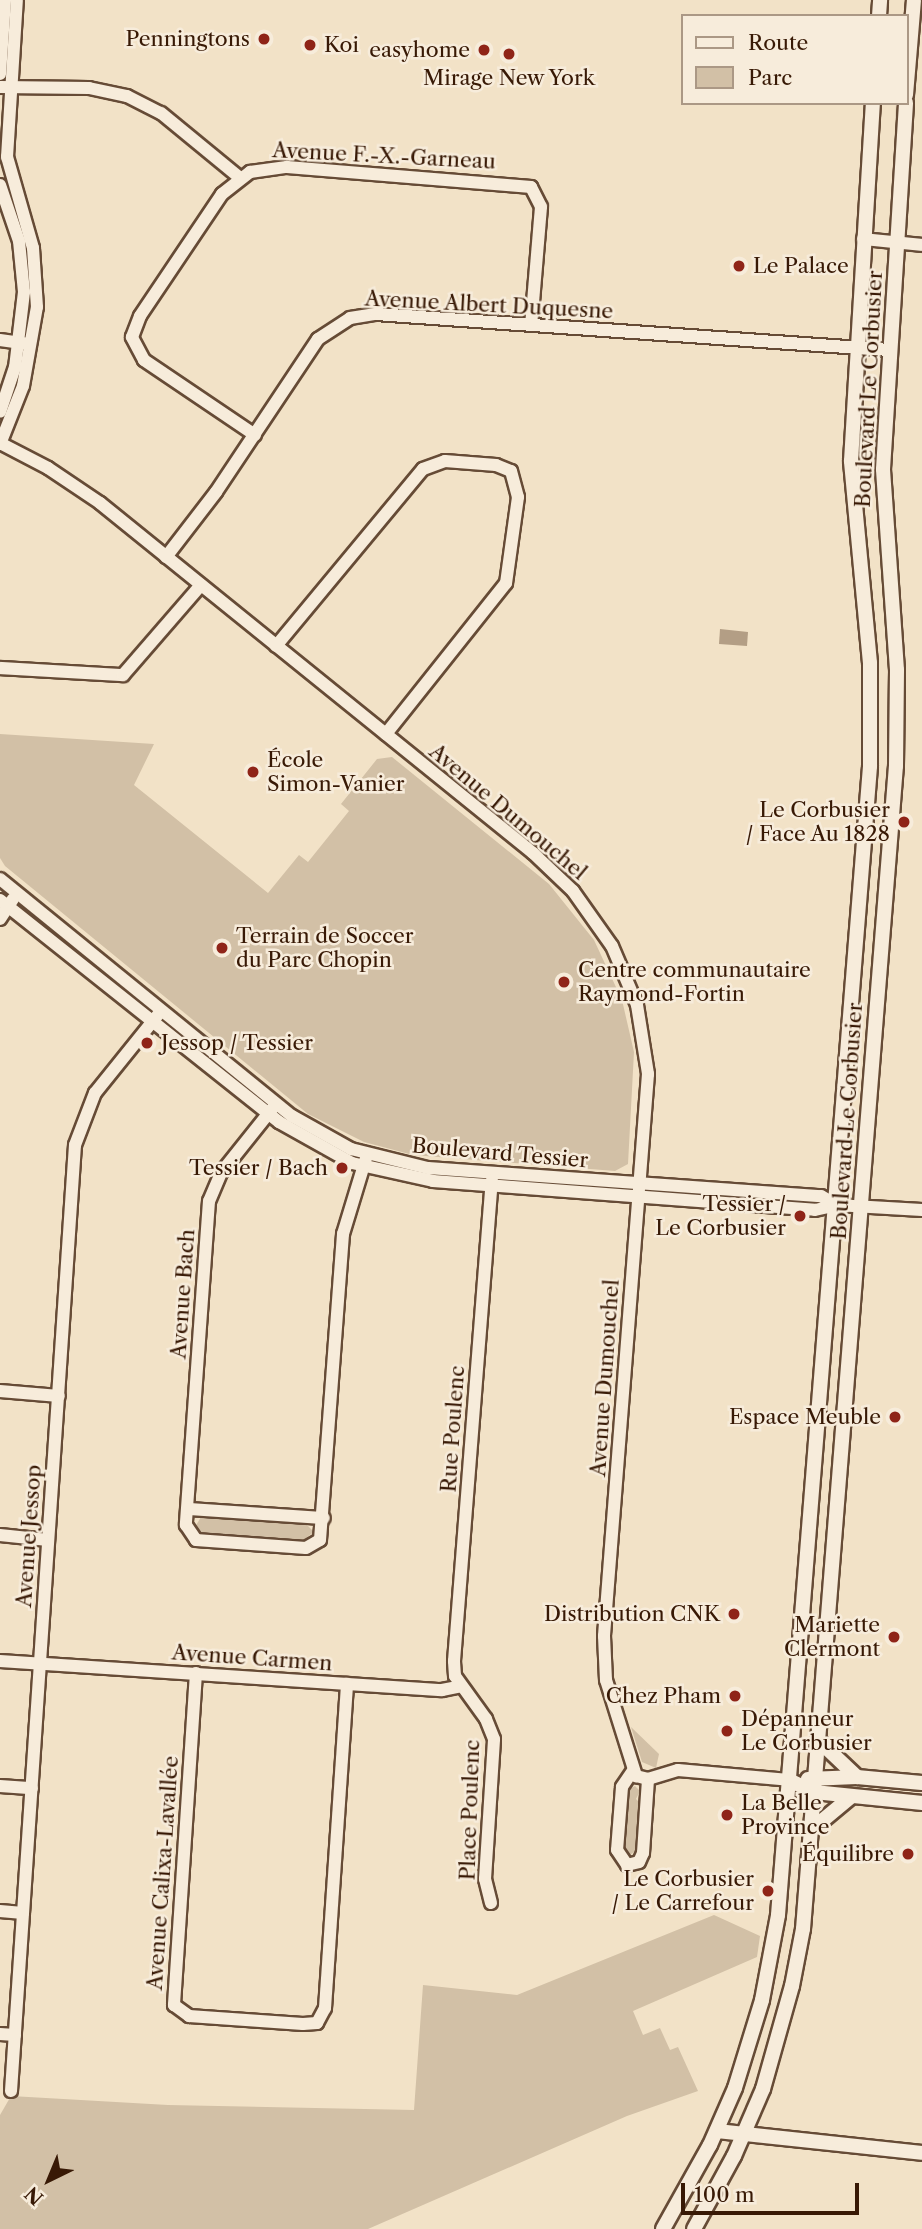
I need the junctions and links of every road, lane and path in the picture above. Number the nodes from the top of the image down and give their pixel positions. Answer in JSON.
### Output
{"nodes":[{"id":1,"x":5,"y":0,"type":"edge"},
{"id":2,"x":17,"y":0,"type":"edge"},
{"id":3,"x":914,"y":0,"type":"edge"},
{"id":4,"x":908,"y":71,"type":"edge"},
{"id":5,"x":0,"y":74,"type":"edge"},
{"id":6,"x":5,"y":87,"type":"edge"},
{"id":7,"x":873,"y":105,"type":"edge"},
{"id":8,"x":906,"y":105,"type":"edge"},
{"id":9,"x":239,"y":177,"type":"junction"},
{"id":10,"x":0,"y":185,"type":"edge"},
{"id":11,"x":863,"y":239,"type":"junction"},
{"id":12,"x":897,"y":242,"type":"junction"},
{"id":13,"x":922,"y":245,"type":"edge"},
{"id":14,"x":531,"y":325,"type":"junction"},
{"id":15,"x":0,"y":340,"type":"edge"},
{"id":16,"x":26,"y":344,"type":"junction"},
{"id":17,"x":856,"y":347,"type":"junction"},
{"id":18,"x":889,"y":350,"type":"junction"},
{"id":19,"x":0,"y":412,"type":"edge"},
{"id":20,"x":255,"y":435,"type":"junction"},
{"id":21,"x":0,"y":443,"type":"edge"},
{"id":22,"x":166,"y":557,"type":"junction"},
{"id":23,"x":201,"y":585,"type":"junction"},
{"id":24,"x":276,"y":646,"type":"junction"},
{"id":25,"x":0,"y":668,"type":"edge"},
{"id":26,"x":386,"y":734,"type":"junction"},
{"id":27,"x":0,"y":879,"type":"edge"},
{"id":28,"x":17,"y":894,"type":"junction"},
{"id":29,"x":4,"y":902,"type":"edge"},
{"id":30,"x":0,"y":919,"type":"edge"},
{"id":31,"x":157,"y":1015,"type":"junction"},
{"id":32,"x":272,"y":1109,"type":"junction"},
{"id":33,"x":365,"y":1161,"type":"junction"},
{"id":34,"x":492,"y":1180,"type":"junction"},
{"id":35,"x":640,"y":1183,"type":"junction"},
{"id":36,"x":639,"y":1197,"type":"junction"},
{"id":37,"x":836,"y":1205,"type":"junction"},
{"id":38,"x":862,"y":1207,"type":"junction"},
{"id":39,"x":922,"y":1210,"type":"edge"},
{"id":40,"x":0,"y":1391,"type":"edge"},
{"id":41,"x":59,"y":1396,"type":"junction"},
{"id":42,"x":188,"y":1509,"type":"junction"},
{"id":43,"x":324,"y":1518,"type":"junction"},
{"id":44,"x":0,"y":1535,"type":"edge"},
{"id":45,"x":48,"y":1540,"type":"junction"},
{"id":46,"x":0,"y":1661,"type":"edge"},
{"id":47,"x":38,"y":1664,"type":"junction"},
{"id":48,"x":195,"y":1673,"type":"junction"},
{"id":49,"x":347,"y":1684,"type":"junction"},
{"id":50,"x":462,"y":1686,"type":"junction"},
{"id":51,"x":818,"y":1740,"type":"junction"},
{"id":52,"x":632,"y":1772,"type":"junction"},
{"id":53,"x":857,"y":1777,"type":"junction"},
{"id":54,"x":648,"y":1779,"type":"junction"},
{"id":55,"x":789,"y":1780,"type":"junction"},
{"id":56,"x":922,"y":1783,"type":"edge"},
{"id":57,"x":815,"y":1785,"type":"junction"},
{"id":58,"x":0,"y":1786,"type":"edge"},
{"id":59,"x":32,"y":1788,"type":"junction"},
{"id":60,"x":852,"y":1796,"type":"junction"},
{"id":61,"x":922,"y":1803,"type":"edge"},
{"id":62,"x":811,"y":1830,"type":"junction"},
{"id":63,"x":491,"y":1903,"type":"dead end"},
{"id":64,"x":0,"y":1911,"type":"edge"},
{"id":65,"x":23,"y":1913,"type":"junction"},
{"id":66,"x":0,"y":2034,"type":"edge"},
{"id":67,"x":15,"y":2035,"type":"junction"},
{"id":68,"x":11,"y":2091,"type":"dead end"},
{"id":69,"x":716,"y":2131,"type":"junction"},
{"id":70,"x":744,"y":2134,"type":"junction"},
{"id":71,"x":922,"y":2153,"type":"edge"},
{"id":72,"x":663,"y":2229,"type":"edge"},
{"id":73,"x":694,"y":2229,"type":"edge"}],
"edges":[{"from":1,"to":5,"type":"street"},
{"from":2,"to":6,"type":"street"},
{"from":3,"to":4,"type":"street"},
{"from":6,"to":9,"type":"street"},
{"from":6,"to":16,"type":"street"},
{"from":7,"to":11,"type":"street","name":"Boulevard Le Corbusier"},
{"from":8,"to":12,"type":"street","name":"Boulevard Le Corbusier"},
{"from":9,"to":14,"type":"street","name":"Avenue F.-X.-Garneau"},
{"from":9,"to":20,"type":"street"},
{"from":10,"to":16,"type":"street"},
{"from":11,"to":12,"type":"street"},
{"from":11,"to":17,"type":"street","name":"Boulevard Le Corbusier"},
{"from":12,"to":13,"type":"street"},
{"from":12,"to":18,"type":"street","name":"Boulevard Le Corbusier"},
{"from":14,"to":17,"type":"street","name":"Avenue Albert Duquesne"},
{"from":14,"to":20,"type":"street","name":"Avenue Albert Duquesne"},
{"from":15,"to":16,"type":"street"},
{"from":16,"to":19,"type":"street"},
{"from":16,"to":21,"type":"street"},
{"from":17,"to":18,"type":"street","name":"Avenue Albert Duquesne"},
{"from":17,"to":37,"type":"street","name":"Boulevard Le Corbusier"},
{"from":18,"to":38,"type":"street","name":"Boulevard Le Corbusier"},
{"from":20,"to":22,"type":"street","name":"Avenue Albert Duquesne"},
{"from":21,"to":22,"type":"street","name":"Avenue Dumouchel"},
{"from":22,"to":23,"type":"street","name":"Avenue Dumouchel"},
{"from":23,"to":24,"type":"street","name":"Avenue Dumouchel"},
{"from":23,"to":25,"type":"street"},
{"from":24,"to":26,"type":"street","name":"Avenue Dumouchel"},
{"from":24,"to":26,"type":"street"},
{"from":26,"to":35,"type":"street","name":"Avenue Dumouchel"},
{"from":27,"to":28,"type":"street","name":"Boulevard Tessier"},
{"from":28,"to":29,"type":"street"},
{"from":28,"to":31,"type":"street","name":"Boulevard Tessier"},
{"from":29,"to":30,"type":"street"},
{"from":29,"to":31,"type":"street","name":"Boulevard Tessier"},
{"from":31,"to":32,"type":"street","name":"Boulevard Tessier"},
{"from":31,"to":41,"type":"street","name":"Avenue Jessop"},
{"from":32,"to":33,"type":"street","name":"Boulevard Tessier"},
{"from":32,"to":42,"type":"street","name":"Avenue Bach"},
{"from":33,"to":34,"type":"street","name":"Boulevard Tessier"},
{"from":33,"to":43,"type":"street","name":"Avenue Bach"},
{"from":34,"to":35,"type":"street","name":"Boulevard Tessier"},
{"from":34,"to":36,"type":"street","name":"Boulevard Tessier"},
{"from":34,"to":50,"type":"street","name":"Rue Poulenc"},
{"from":35,"to":36,"type":"street","name":"Avenue Dumouchel"},
{"from":35,"to":37,"type":"street","name":"Boulevard Tessier"},
{"from":36,"to":37,"type":"street","name":"Boulevard Tessier"},
{"from":36,"to":52,"type":"street","name":"Avenue Dumouchel"},
{"from":37,"to":38,"type":"street","name":"Boulevard Tessier"},
{"from":37,"to":55,"type":"street","name":"Boulevard Le Corbusier"},
{"from":38,"to":39,"type":"street","name":"Boulevard Tessier"},
{"from":38,"to":51,"type":"street","name":"Boulevard Le Corbusier"},
{"from":40,"to":41,"type":"street"},
{"from":41,"to":45,"type":"street","name":"Avenue Jessop"},
{"from":42,"to":43,"type":"street"},
{"from":42,"to":43,"type":"street","name":"Avenue Bach"},
{"from":44,"to":45,"type":"street"},
{"from":45,"to":47,"type":"street","name":"Avenue Jessop"},
{"from":46,"to":47,"type":"street","name":"Avenue Carmen"},
{"from":47,"to":48,"type":"street","name":"Avenue Carmen"},
{"from":47,"to":59,"type":"street","name":"Avenue Jessop"},
{"from":48,"to":49,"type":"street","name":"Avenue Carmen"},
{"from":48,"to":49,"type":"street","name":"Avenue Calixa-Lavallée"},
{"from":49,"to":50,"type":"street","name":"Avenue Carmen"},
{"from":50,"to":63,"type":"street","name":"Place Poulenc"},
{"from":51,"to":53,"type":"street"},
{"from":51,"to":57,"type":"street","name":"Boulevard Le Corbusier"},
{"from":52,"to":54,"type":"street"},
{"from":52,"to":54,"type":"street"},
{"from":53,"to":56,"type":"street"},
{"from":53,"to":57,"type":"street"},
{"from":54,"to":55,"type":"street"},
{"from":55,"to":57,"type":"street"},
{"from":55,"to":69,"type":"street","name":"Boulevard Le Corbusier"},
{"from":57,"to":60,"type":"street"},
{"from":57,"to":62,"type":"street","name":"Boulevard Le Corbusier"},
{"from":58,"to":59,"type":"street"},
{"from":59,"to":65,"type":"street","name":"Avenue Jessop"},
{"from":60,"to":61,"type":"street"},
{"from":60,"to":62,"type":"street"},
{"from":62,"to":70,"type":"street","name":"Boulevard Le Corbusier"},
{"from":64,"to":65,"type":"street"},
{"from":65,"to":67,"type":"street","name":"Avenue Jessop"},
{"from":66,"to":67,"type":"street"},
{"from":67,"to":68,"type":"street","name":"Avenue Jessop"},
{"from":69,"to":70,"type":"street"},
{"from":69,"to":72,"type":"street","name":"Boulevard Le Corbusier"},
{"from":70,"to":71,"type":"street"},
{"from":70,"to":73,"type":"street","name":"Boulevard Le Corbusier"}]}
